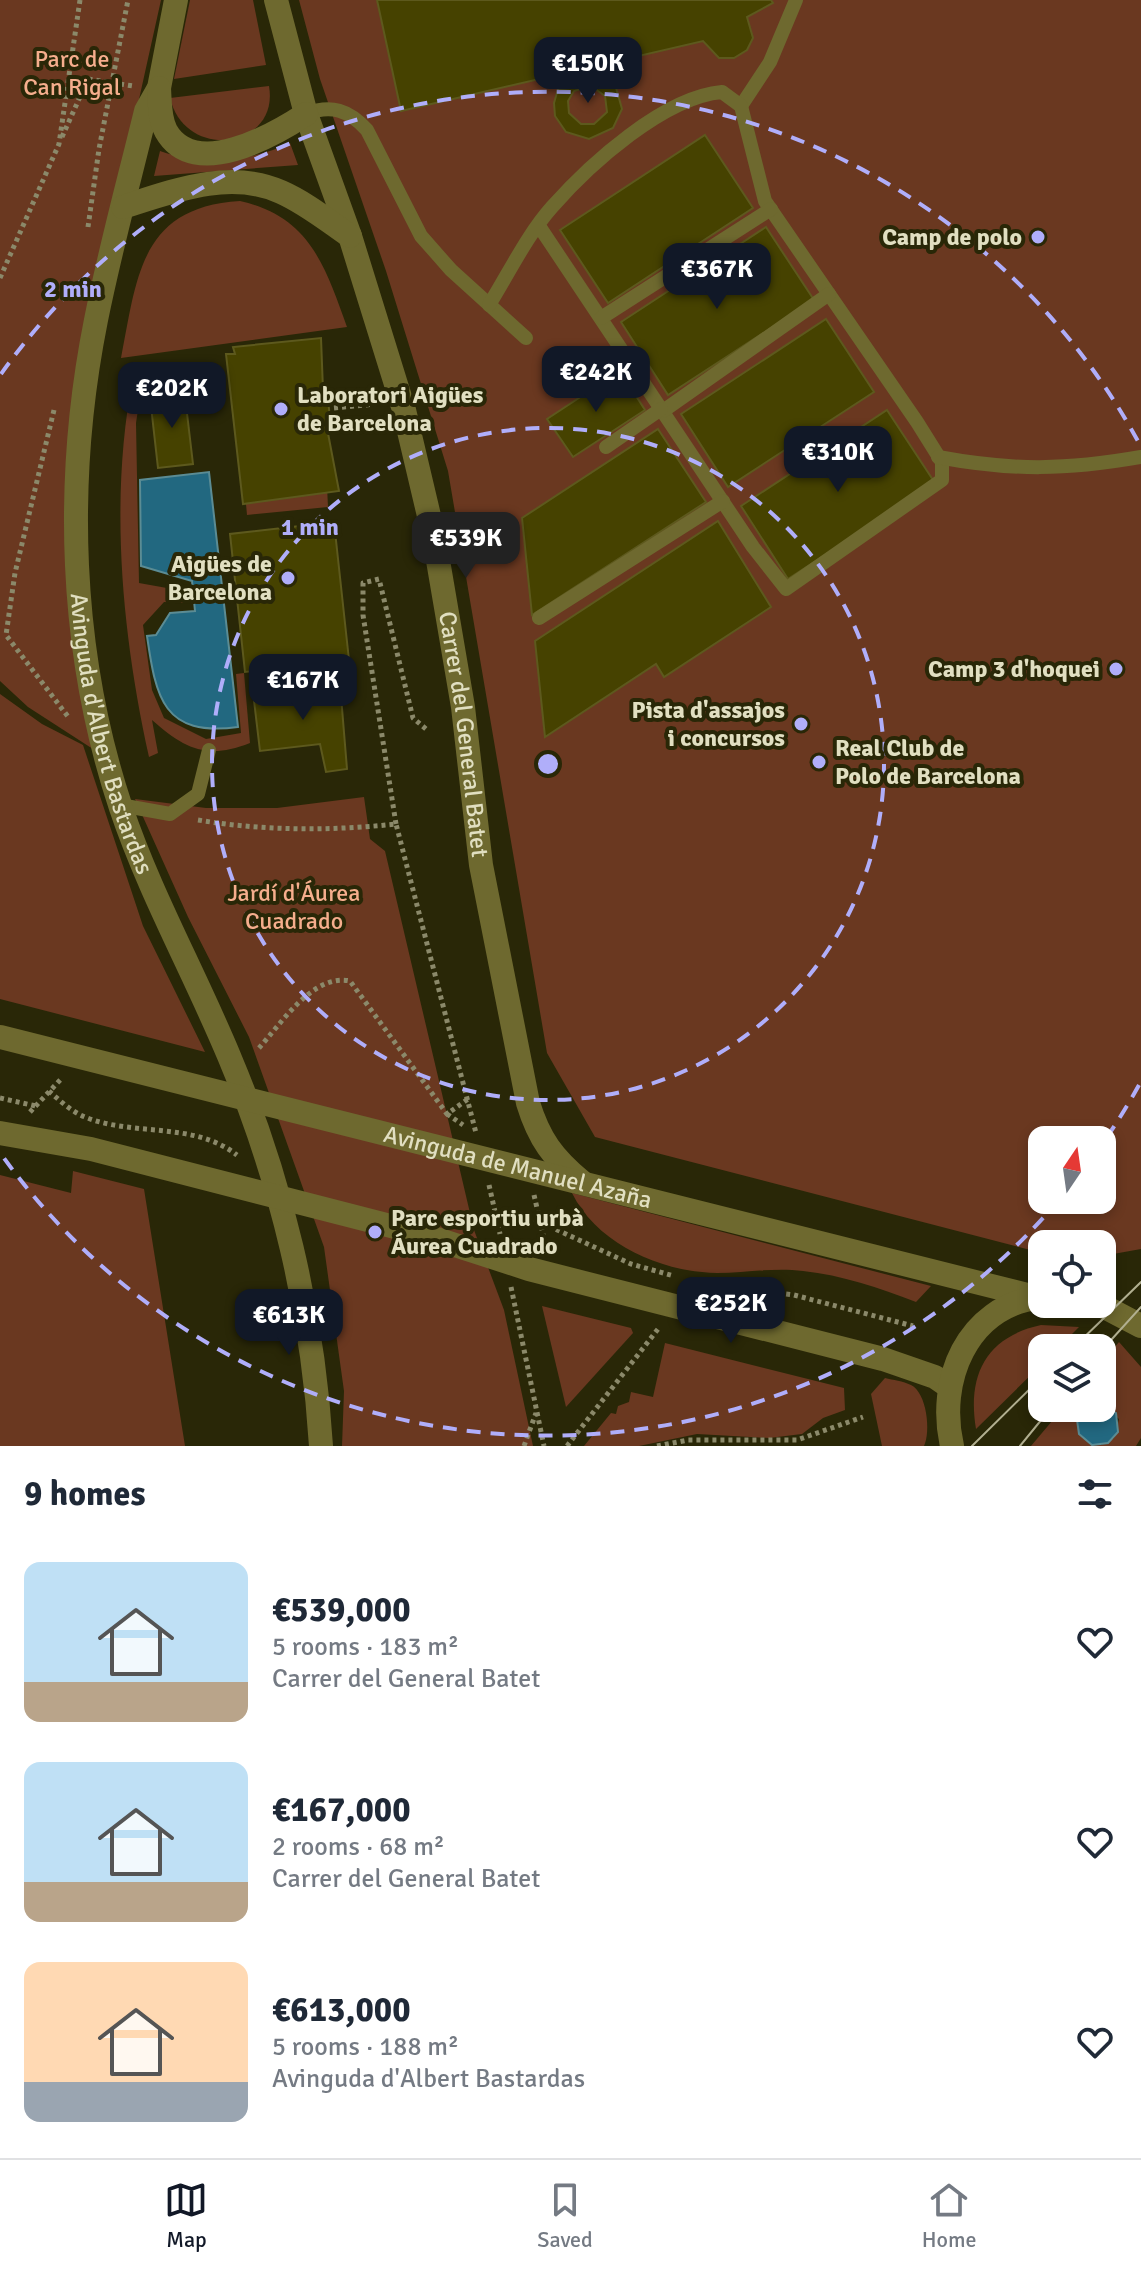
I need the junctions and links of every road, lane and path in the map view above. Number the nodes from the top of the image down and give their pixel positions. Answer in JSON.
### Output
{"nodes":[{"id":1,"x":80,"y":0,"type":"edge"},
{"id":2,"x":176,"y":0,"type":"edge"},
{"id":3,"x":276,"y":0,"type":"edge"},
{"id":4,"x":796,"y":0,"type":"edge"},
{"id":5,"x":151,"y":88,"type":"junction"},
{"id":6,"x":741,"y":106,"type":"junction"},
{"id":7,"x":306,"y":114,"type":"junction"},
{"id":8,"x":59,"y":144,"type":"junction"},
{"id":9,"x":123,"y":207,"type":"junction"},
{"id":10,"x":771,"y":209,"type":"junction"},
{"id":11,"x":539,"y":226,"type":"junction"},
{"id":12,"x":350,"y":236,"type":"junction"},
{"id":13,"x":0,"y":278,"type":"edge"},
{"id":14,"x":829,"y":294,"type":"junction"},
{"id":15,"x":489,"y":305,"type":"junction"},
{"id":16,"x":601,"y":318,"type":"junction"},
{"id":17,"x":526,"y":338,"type":"dead end"},
{"id":18,"x":375,"y":404,"type":"dead end"},
{"id":19,"x":334,"y":408,"type":"dead end"},
{"id":20,"x":662,"y":410,"type":"junction"},
{"id":21,"x":606,"y":447,"type":"dead end"},
{"id":22,"x":938,"y":457,"type":"junction"},
{"id":23,"x":1141,"y":457,"type":"edge"},
{"id":24,"x":723,"y":501,"type":"junction"},
{"id":25,"x":539,"y":618,"type":"dead end"},
{"id":26,"x":426,"y":729,"type":"dead end"},
{"id":27,"x":209,"y":750,"type":"dead end"},
{"id":28,"x":120,"y":805,"type":"junction"},
{"id":29,"x":170,"y":814,"type":"junction"},
{"id":30,"x":396,"y":824,"type":"junction"},
{"id":31,"x":0,"y":1037,"type":"edge"},
{"id":32,"x":259,"y":1048,"type":"dead end"},
{"id":33,"x":65,"y":1074,"type":"dead end"},
{"id":34,"x":49,"y":1091,"type":"junction"},
{"id":35,"x":0,"y":1098,"type":"edge"},
{"id":36,"x":468,"y":1099,"type":"junction"},
{"id":37,"x":36,"y":1106,"type":"junction"},
{"id":38,"x":27,"y":1130,"type":"junction"},
{"id":39,"x":0,"y":1133,"type":"edge"},
{"id":40,"x":479,"y":1147,"type":"dead end"},
{"id":41,"x":244,"y":1160,"type":"dead end"},
{"id":42,"x":495,"y":1169,"type":"junction"},
{"id":43,"x":582,"y":1182,"type":"junction"},
{"id":44,"x":527,"y":1216,"type":"dead end"},
{"id":45,"x":502,"y":1246,"type":"dead end"},
{"id":46,"x":519,"y":1273,"type":"junction"},
{"id":47,"x":1028,"y":1299,"type":"edge"},
{"id":48,"x":1028,"y":1304,"type":"edge"},
{"id":49,"x":1116,"y":1317,"type":"edge"},
{"id":50,"x":913,"y":1326,"type":"dead end"},
{"id":51,"x":1141,"y":1326,"type":"edge"},
{"id":52,"x":658,"y":1329,"type":"dead end"},
{"id":53,"x":948,"y":1386,"type":"junction"},
{"id":54,"x":536,"y":1411,"type":"junction"},
{"id":55,"x":863,"y":1417,"type":"dead end"},
{"id":56,"x":321,"y":1446,"type":"edge"},
{"id":57,"x":524,"y":1446,"type":"edge"},
{"id":58,"x":544,"y":1446,"type":"edge"},
{"id":59,"x":567,"y":1446,"type":"edge"},
{"id":60,"x":657,"y":1446,"type":"edge"},
{"id":61,"x":952,"y":1446,"type":"edge"}],
"edges":[{"from":1,"to":8,"type":"path"},
{"from":2,"to":5,"type":"street","name":"Avinguda d'Albert Bastardas"},
{"from":3,"to":7,"type":"street","name":"Carrer del General Batet"},
{"from":4,"to":6,"type":"lane"},
{"from":5,"to":7,"type":"street"},
{"from":5,"to":8,"type":"path"},
{"from":5,"to":9,"type":"street","name":"Avinguda d'Albert Bastardas"},
{"from":6,"to":10,"type":"lane"},
{"from":6,"to":11,"type":"lane"},
{"from":7,"to":12,"type":"street","name":"Carrer del General Batet"},
{"from":7,"to":15,"type":"lane"},
{"from":8,"to":13,"type":"path"},
{"from":9,"to":12,"type":"street"},
{"from":9,"to":28,"type":"street","name":"Avinguda d'Albert Bastardas"},
{"from":10,"to":14,"type":"lane"},
{"from":10,"to":16,"type":"lane"},
{"from":11,"to":15,"type":"lane"},
{"from":11,"to":16,"type":"lane"},
{"from":12,"to":43,"type":"street","name":"Carrer del General Batet"},
{"from":14,"to":20,"type":"lane"},
{"from":14,"to":22,"type":"lane"},
{"from":15,"to":17,"type":"lane"},
{"from":16,"to":20,"type":"lane"},
{"from":18,"to":19,"type":"path"},
{"from":20,"to":21,"type":"lane"},
{"from":20,"to":24,"type":"lane"},
{"from":22,"to":23,"type":"lane"},
{"from":22,"to":24,"type":"lane"},
{"from":24,"to":25,"type":"lane"},
{"from":26,"to":30,"type":"path"},
{"from":27,"to":29,"type":"lane"},
{"from":28,"to":29,"type":"lane"},
{"from":28,"to":56,"type":"street","name":"Avinguda d'Albert Bastardas"},
{"from":29,"to":30,"type":"path"},
{"from":30,"to":36,"type":"path"},
{"from":31,"to":42,"type":"street","name":"Avinguda de Manuel Azaña"},
{"from":32,"to":36,"type":"path"},
{"from":33,"to":34,"type":"path"},
{"from":34,"to":37,"type":"path"},
{"from":34,"to":41,"type":"path"},
{"from":35,"to":37,"type":"path"},
{"from":36,"to":40,"type":"path"},
{"from":37,"to":38,"type":"path"},
{"from":38,"to":39,"type":"street"},
{"from":38,"to":46,"type":"street"},
{"from":42,"to":43,"type":"street","name":"Avinguda de Manuel Azaña"},
{"from":42,"to":45,"type":"path"},
{"from":43,"to":47,"type":"street","name":"Avinguda de Manuel Azaña"},
{"from":44,"to":50,"type":"path","name":"Avinguda de Manuel Azaña"},
{"from":46,"to":53,"type":"street"},
{"from":46,"to":54,"type":"path"},
{"from":48,"to":53,"type":"street"},
{"from":49,"to":51,"type":"street"},
{"from":52,"to":59,"type":"path"},
{"from":53,"to":61,"type":"street"},
{"from":54,"to":57,"type":"path"},
{"from":54,"to":58,"type":"path"},
{"from":55,"to":60,"type":"path"}]}
